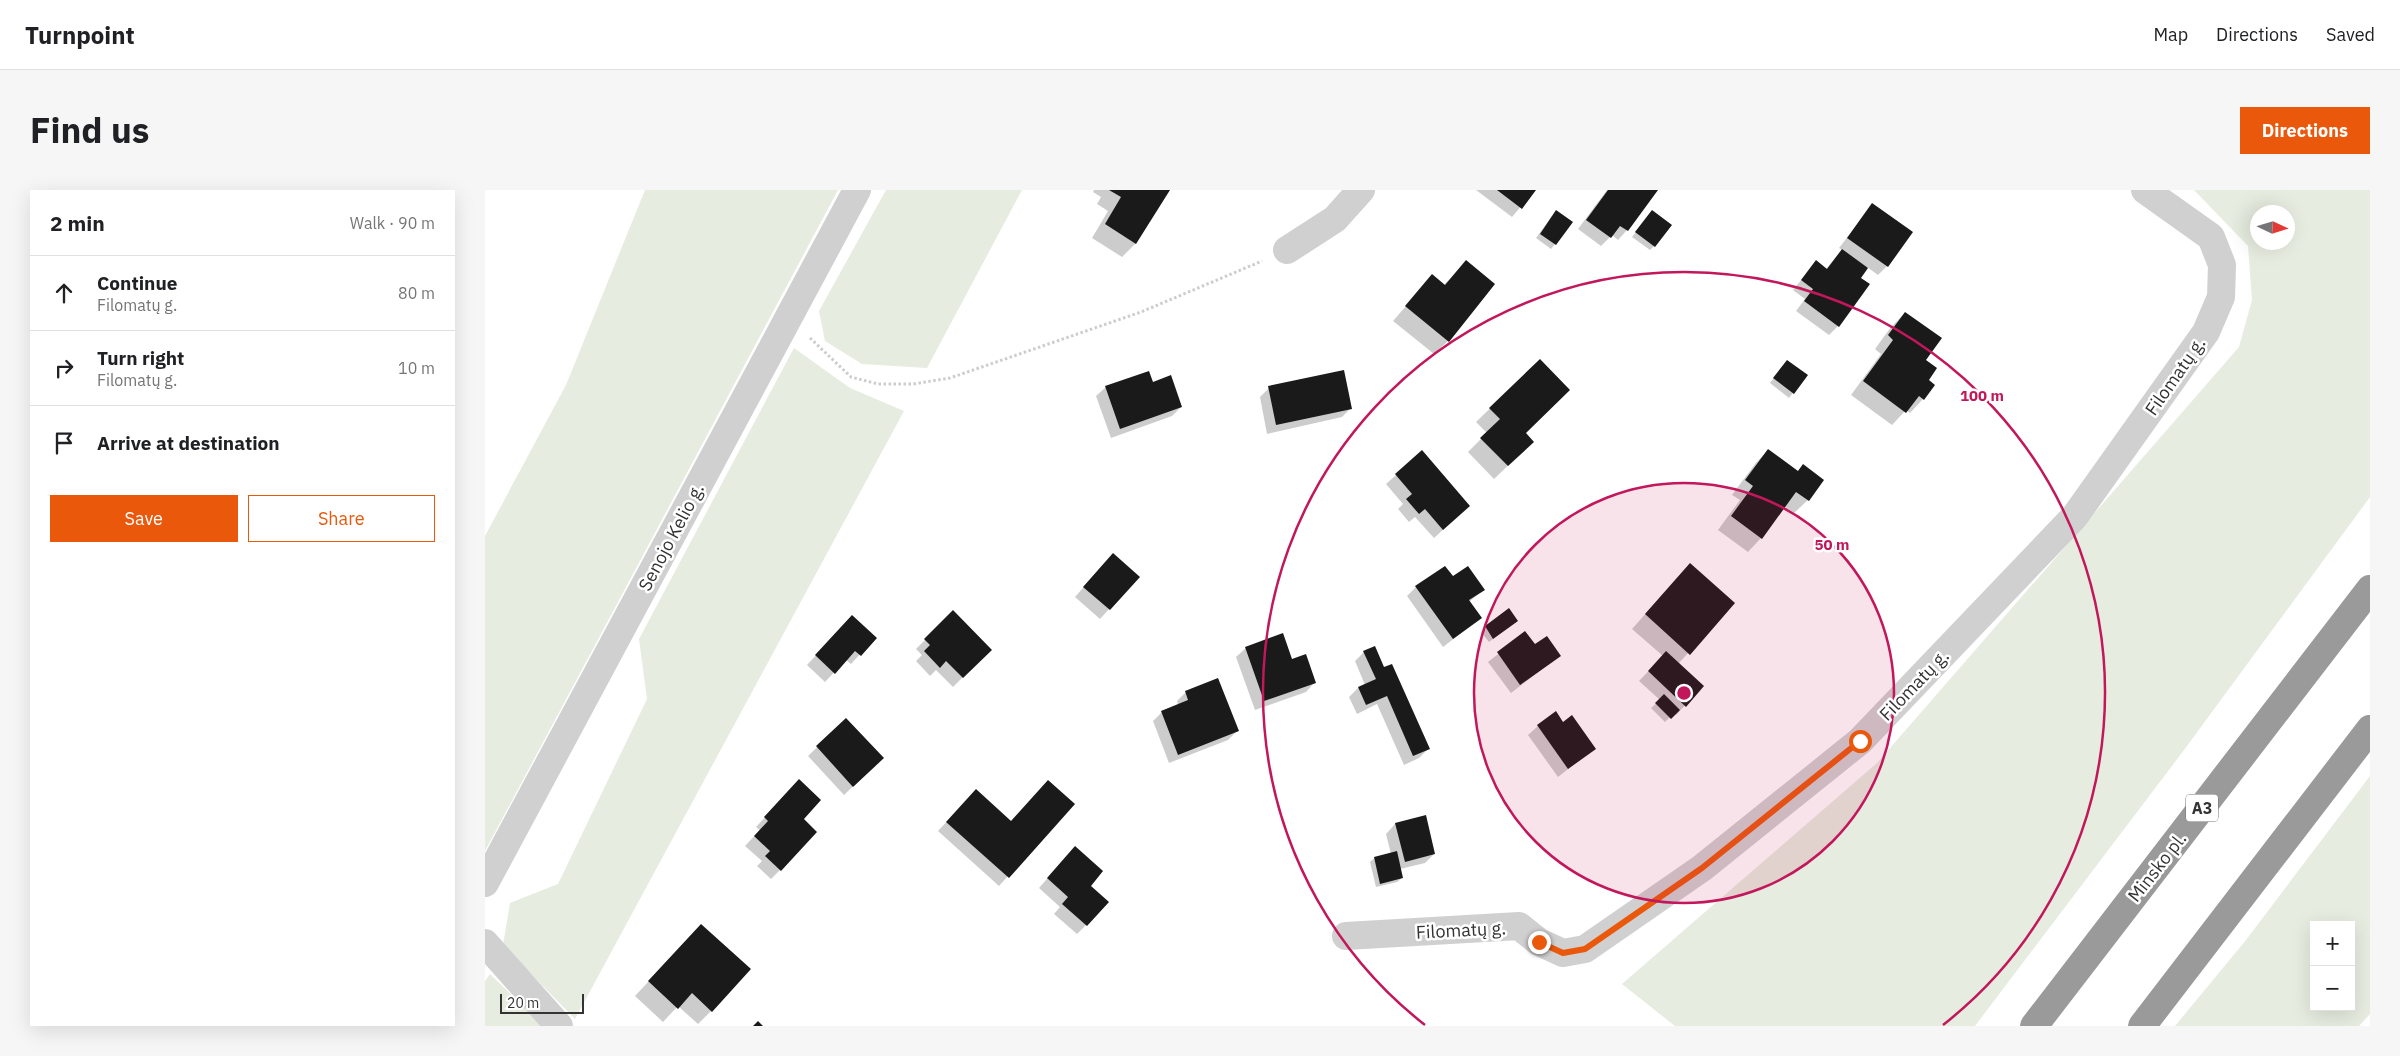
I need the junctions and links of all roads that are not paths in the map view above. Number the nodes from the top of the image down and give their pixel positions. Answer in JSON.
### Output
{"nodes":[{"id":1,"x":857,"y":190,"type":"edge"},
{"id":2,"x":1361,"y":190,"type":"edge"},
{"id":3,"x":2145,"y":190,"type":"edge"},
{"id":4,"x":1287,"y":250,"type":"road end"},
{"id":5,"x":2370,"y":589,"type":"edge"},
{"id":6,"x":2370,"y":729,"type":"edge"},
{"id":7,"x":485,"y":884,"type":"edge"},
{"id":8,"x":1346,"y":936,"type":"dead end"},
{"id":9,"x":485,"y":943,"type":"edge"},
{"id":10,"x":559,"y":1026,"type":"edge"},
{"id":11,"x":2034,"y":1026,"type":"edge"},
{"id":12,"x":2142,"y":1026,"type":"edge"}],
"edges":[{"from":1,"to":7,"type":"street","name":"Senojo Kelio g."},
{"from":2,"to":4,"type":"street"},
{"from":3,"to":8,"type":"street","name":"Filomatų g."},
{"from":5,"to":11,"type":"highway","name":"Minsko pl.","number":"A3"},
{"from":6,"to":12,"type":"highway"},
{"from":9,"to":10,"type":"street"}]}
